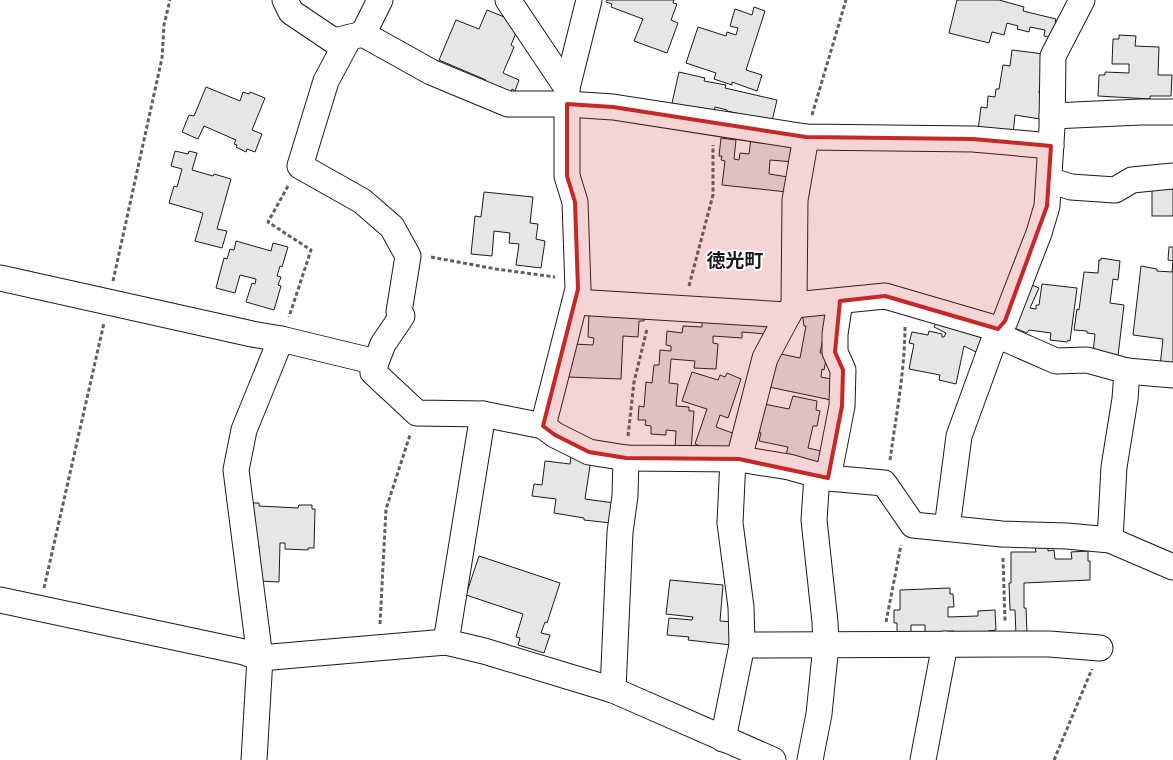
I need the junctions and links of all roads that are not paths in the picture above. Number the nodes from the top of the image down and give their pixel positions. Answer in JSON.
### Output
{"nodes":[{"id":1,"x":286,"y":0,"type":"edge"},
{"id":2,"x":380,"y":0,"type":"edge"},
{"id":3,"x":508,"y":0,"type":"edge"},
{"id":4,"x":589,"y":0,"type":"edge"},
{"id":5,"x":1073,"y":2,"type":"edge"},
{"id":6,"x":356,"y":36,"type":"junction"},
{"id":7,"x":567,"y":96,"type":"junction"},
{"id":8,"x":1173,"y":112,"type":"edge"},
{"id":9,"x":1052,"y":116,"type":"junction"},
{"id":10,"x":806,"y":137,"type":"junction"},
{"id":11,"x":1051,"y":146,"type":"junction"},
{"id":12,"x":1173,"y":176,"type":"edge"},
{"id":13,"x":1049,"y":180,"type":"junction"},
{"id":14,"x":0,"y":278,"type":"edge"},
{"id":15,"x":576,"y":292,"type":"junction"},
{"id":16,"x":840,"y":301,"type":"junction"},
{"id":17,"x":791,"y":310,"type":"junction"},
{"id":18,"x":998,"y":329,"type":"junction"},
{"id":19,"x":281,"y":339,"type":"junction"},
{"id":20,"x":376,"y":362,"type":"junction"},
{"id":21,"x":1127,"y":371,"type":"junction"},
{"id":22,"x":1173,"y":375,"type":"edge"},
{"id":23,"x":483,"y":414,"type":"junction"},
{"id":24,"x":543,"y":426,"type":"junction"},
{"id":25,"x":626,"y":458,"type":"junction"},
{"id":26,"x":736,"y":459,"type":"junction"},
{"id":27,"x":822,"y":476,"type":"junction"},
{"id":28,"x":947,"y":528,"type":"junction"},
{"id":29,"x":1110,"y":540,"type":"junction"},
{"id":30,"x":1173,"y":567,"type":"edge"},
{"id":31,"x":0,"y":600,"type":"edge"},
{"id":32,"x":446,"y":642,"type":"junction"},
{"id":33,"x":945,"y":644,"type":"junction"},
{"id":34,"x":742,"y":645,"type":"junction"},
{"id":35,"x":826,"y":645,"type":"junction"},
{"id":36,"x":1100,"y":648,"type":"road end"},
{"id":37,"x":260,"y":658,"type":"junction"},
{"id":38,"x":613,"y":690,"type":"junction"},
{"id":39,"x":723,"y":738,"type":"junction"},
{"id":40,"x":254,"y":760,"type":"edge"},
{"id":41,"x":773,"y":760,"type":"edge"},
{"id":42,"x":810,"y":760,"type":"edge"},
{"id":43,"x":923,"y":760,"type":"edge"}],
"edges":[{"from":1,"to":6,"type":"street"},
{"from":2,"to":6,"type":"street"},
{"from":3,"to":7,"type":"street"},
{"from":4,"to":7,"type":"street"},
{"from":5,"to":9,"type":"street"},
{"from":6,"to":7,"type":"street"},
{"from":6,"to":20,"type":"street"},
{"from":7,"to":10,"type":"street"},
{"from":7,"to":15,"type":"street"},
{"from":8,"to":9,"type":"street"},
{"from":9,"to":11,"type":"street"},
{"from":10,"to":11,"type":"street"},
{"from":10,"to":17,"type":"street"},
{"from":11,"to":13,"type":"street"},
{"from":12,"to":13,"type":"street"},
{"from":13,"to":18,"type":"street"},
{"from":14,"to":19,"type":"street"},
{"from":15,"to":17,"type":"street"},
{"from":15,"to":24,"type":"street"},
{"from":16,"to":17,"type":"street"},
{"from":16,"to":18,"type":"street"},
{"from":16,"to":27,"type":"street"},
{"from":17,"to":26,"type":"street"},
{"from":18,"to":21,"type":"street"},
{"from":18,"to":28,"type":"street"},
{"from":19,"to":20,"type":"street"},
{"from":19,"to":37,"type":"street"},
{"from":20,"to":23,"type":"street"},
{"from":21,"to":22,"type":"street"},
{"from":21,"to":29,"type":"street"},
{"from":23,"to":24,"type":"street"},
{"from":23,"to":32,"type":"street"},
{"from":24,"to":25,"type":"street"},
{"from":25,"to":26,"type":"street"},
{"from":25,"to":38,"type":"street"},
{"from":26,"to":27,"type":"street"},
{"from":26,"to":34,"type":"street"},
{"from":27,"to":28,"type":"street"},
{"from":27,"to":35,"type":"street"},
{"from":28,"to":29,"type":"street"},
{"from":29,"to":30,"type":"street"},
{"from":31,"to":37,"type":"street"},
{"from":32,"to":37,"type":"street"},
{"from":32,"to":38,"type":"street"},
{"from":33,"to":35,"type":"street"},
{"from":33,"to":36,"type":"street"},
{"from":33,"to":43,"type":"street"},
{"from":34,"to":35,"type":"street"},
{"from":34,"to":39,"type":"street"},
{"from":35,"to":42,"type":"street"},
{"from":37,"to":40,"type":"street"},
{"from":38,"to":39,"type":"street"},
{"from":39,"to":41,"type":"street"}]}
